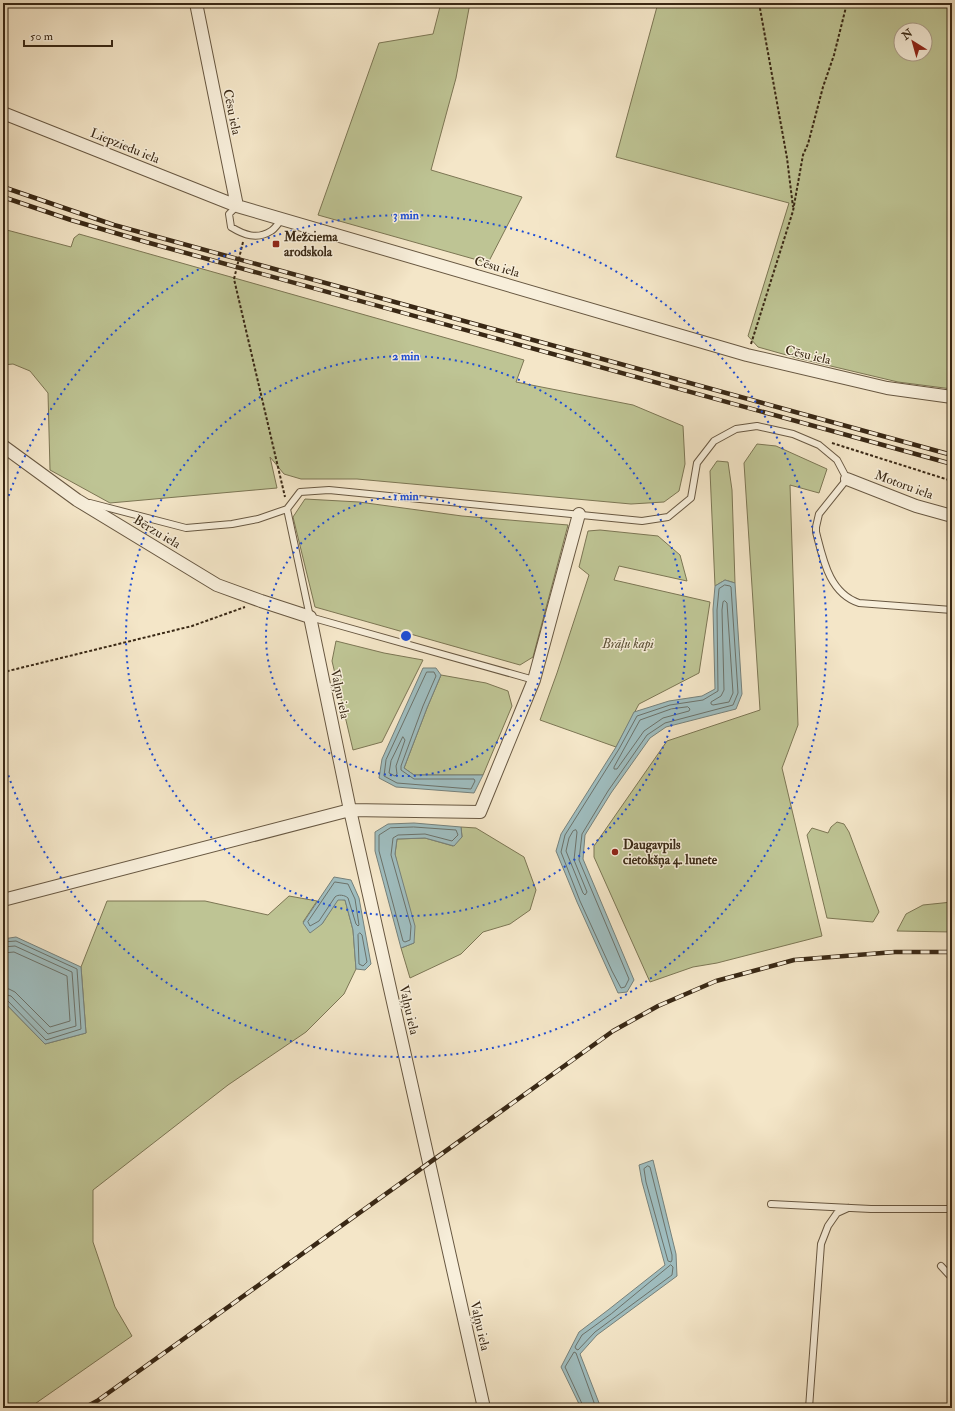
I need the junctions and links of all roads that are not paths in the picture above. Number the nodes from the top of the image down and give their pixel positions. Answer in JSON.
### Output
{"nodes":[{"id":1,"x":196,"y":3,"type":"edge"},
{"id":2,"x":3,"y":113,"type":"edge"},
{"id":3,"x":237,"y":206,"type":"junction"},
{"id":4,"x":282,"y":219,"type":"junction"},
{"id":5,"x":952,"y":397,"type":"edge"},
{"id":6,"x":3,"y":446,"type":"edge"},
{"id":7,"x":847,"y":479,"type":"junction"},
{"id":8,"x":77,"y":500,"type":"junction"},
{"id":9,"x":287,"y":508,"type":"junction"},
{"id":10,"x":579,"y":514,"type":"junction"},
{"id":11,"x":952,"y":516,"type":"edge"},
{"id":12,"x":952,"y":610,"type":"edge"},
{"id":13,"x":310,"y":617,"type":"junction"},
{"id":14,"x":534,"y":680,"type":"junction"},
{"id":15,"x":350,"y":810,"type":"junction"},
{"id":16,"x":3,"y":900,"type":"edge"},
{"id":17,"x":771,"y":1204,"type":"dead end"},
{"id":18,"x":848,"y":1208,"type":"junction"},
{"id":19,"x":952,"y":1209,"type":"edge"},
{"id":20,"x":941,"y":1266,"type":"dead end"},
{"id":21,"x":952,"y":1278,"type":"edge"},
{"id":22,"x":484,"y":1408,"type":"edge"},
{"id":23,"x":809,"y":1408,"type":"edge"}],
"edges":[{"from":1,"to":3,"type":"street","name":"Cēsu iela"},
{"from":2,"to":3,"type":"street","name":"Liepziedu iela"},
{"from":3,"to":4,"type":"street","name":"Cēsu iela"},
{"from":3,"to":4,"type":"lane"},
{"from":4,"to":5,"type":"street","name":"Cēsu iela"},
{"from":6,"to":8,"type":"street","name":"Bērzu iela"},
{"from":7,"to":10,"type":"lane"},
{"from":7,"to":11,"type":"street","name":"Motoru iela"},
{"from":7,"to":12,"type":"lane"},
{"from":8,"to":9,"type":"lane"},
{"from":8,"to":13,"type":"street","name":"Bērzu iela"},
{"from":9,"to":10,"type":"lane"},
{"from":9,"to":13,"type":"lane"},
{"from":10,"to":14,"type":"street"},
{"from":13,"to":14,"type":"lane"},
{"from":13,"to":15,"type":"street","name":"Vaļņu iela"},
{"from":14,"to":15,"type":"street"},
{"from":15,"to":16,"type":"street"},
{"from":15,"to":22,"type":"street","name":"Vaļņu iela"},
{"from":17,"to":18,"type":"lane"},
{"from":18,"to":19,"type":"lane"},
{"from":18,"to":23,"type":"lane"},
{"from":20,"to":21,"type":"lane"}]}
